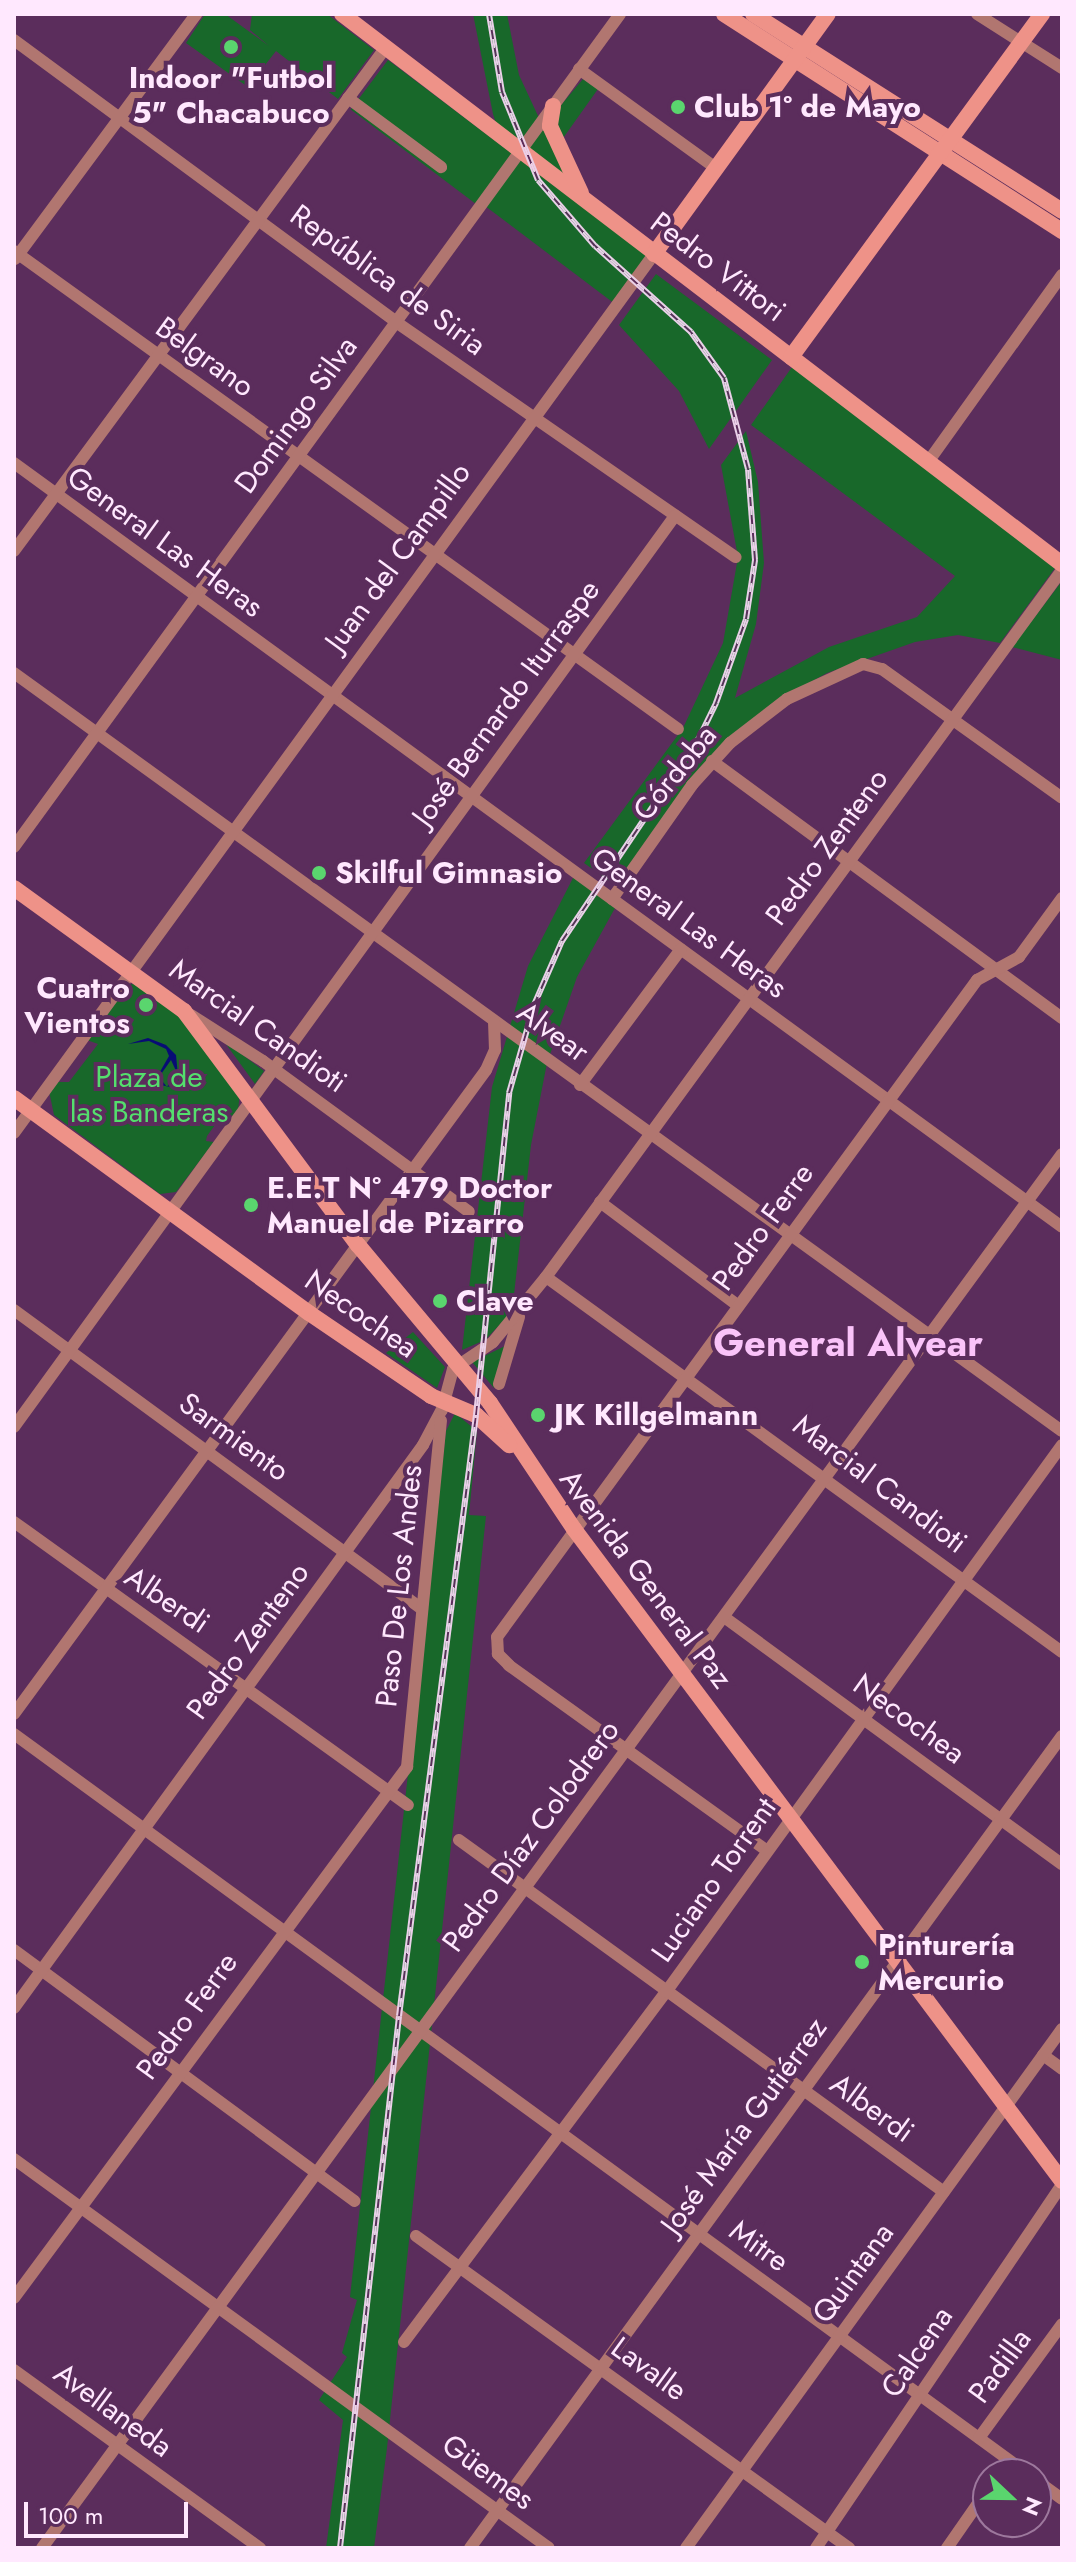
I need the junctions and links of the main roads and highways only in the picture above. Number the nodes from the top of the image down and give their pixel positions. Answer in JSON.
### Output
{"nodes":[{"id":1,"x":342,"y":14,"type":"edge"},
{"id":2,"x":724,"y":14,"type":"edge"},
{"id":3,"x":753,"y":14,"type":"edge"},
{"id":4,"x":828,"y":14,"type":"edge"},
{"id":5,"x":1042,"y":14,"type":"edge"},
{"id":6,"x":800,"y":52,"type":"junction"},
{"id":7,"x":553,"y":106,"type":"road end"},
{"id":8,"x":951,"y":140,"type":"junction"},
{"id":9,"x":940,"y":154,"type":"junction"},
{"id":10,"x":592,"y":207,"type":"junction"},
{"id":11,"x":1062,"y":211,"type":"edge"},
{"id":12,"x":1062,"y":231,"type":"edge"},
{"id":13,"x":654,"y":254,"type":"junction"},
{"id":14,"x":791,"y":357,"type":"junction"},
{"id":15,"x":1062,"y":567,"type":"edge"},
{"id":16,"x":14,"y":888,"type":"edge"},
{"id":17,"x":184,"y":1011,"type":"joint"},
{"id":18,"x":14,"y":1098,"type":"edge"},
{"id":19,"x":522,"y":1457,"type":"junction"},
{"id":20,"x":1062,"y":2183,"type":"edge"}],
"edges":[{"from":1,"to":10,"type":"main road","name":"Pedro Vittori"},
{"from":2,"to":6,"type":"main road"},
{"from":3,"to":6,"type":"main road"},
{"from":4,"to":6,"type":"main road","name":"Juan del Campillo"},
{"from":5,"to":8,"type":"main road"},
{"from":6,"to":8,"type":"main road"},
{"from":6,"to":9,"type":"main road"},
{"from":6,"to":13,"type":"main road","name":"Juan del Campillo"},
{"from":7,"to":10,"type":"main road"},
{"from":8,"to":9,"type":"main road"},
{"from":8,"to":11,"type":"main road"},
{"from":9,"to":12,"type":"main road"},
{"from":9,"to":14,"type":"main road"},
{"from":10,"to":13,"type":"main road","name":"Pedro Vittori"},
{"from":13,"to":14,"type":"main road","name":"Pedro Vittori"},
{"from":14,"to":15,"type":"main road","name":"Pedro Vittori"},
{"from":16,"to":17,"type":"main road","name":"Marcial Candioti"},
{"from":17,"to":19,"type":"main road","name":"Avenida General Paz"},
{"from":18,"to":19,"type":"main road","name":"Necochea"},
{"from":19,"to":20,"type":"main road","name":"Avenida General Paz"}]}
